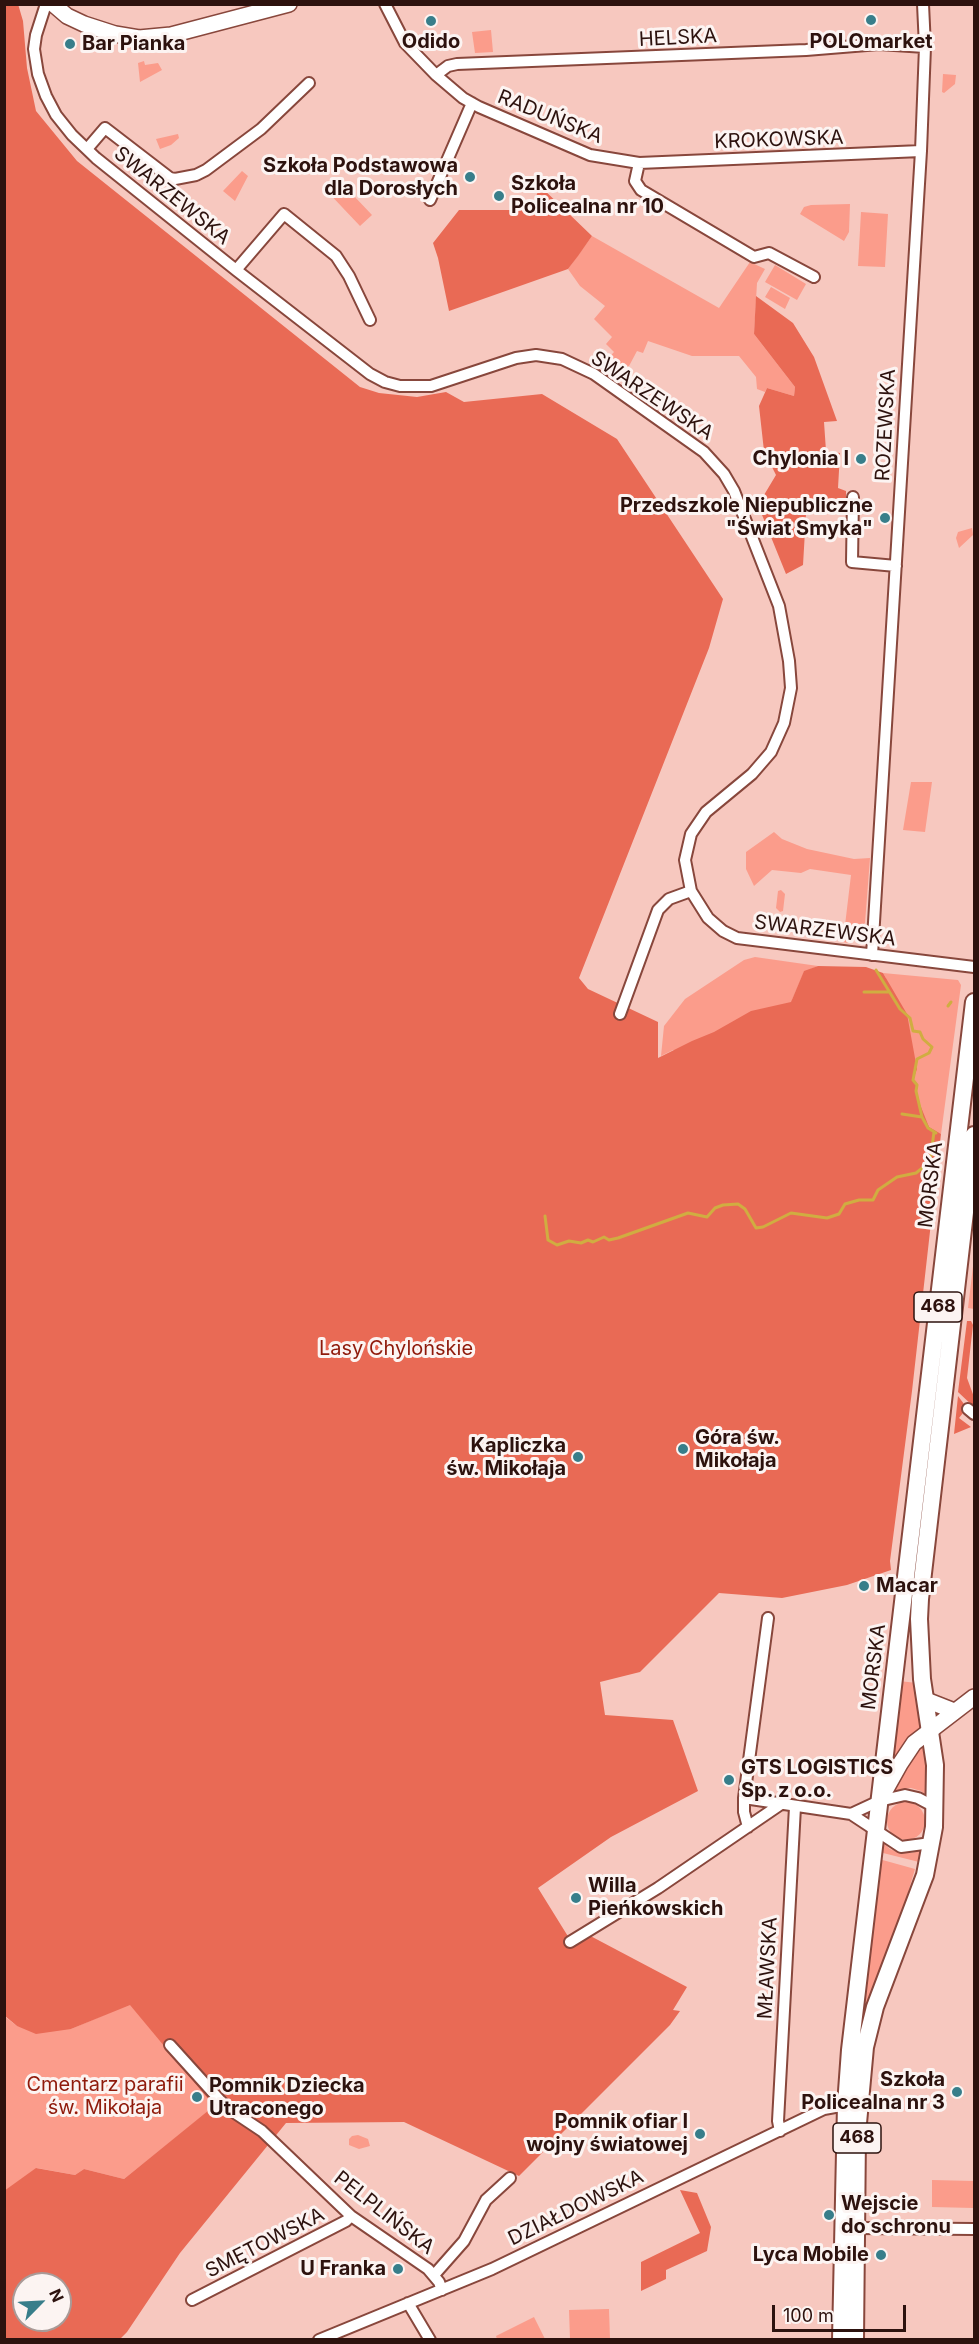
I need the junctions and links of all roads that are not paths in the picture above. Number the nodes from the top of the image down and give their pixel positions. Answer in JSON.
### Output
{"nodes":[{"id":1,"x":46,"y":4,"type":"edge"},
{"id":2,"x":54,"y":4,"type":"edge"},
{"id":3,"x":289,"y":4,"type":"edge"},
{"id":4,"x":385,"y":4,"type":"edge"},
{"id":5,"x":923,"y":4,"type":"edge"},
{"id":6,"x":925,"y":47,"type":"junction"},
{"id":7,"x":436,"y":75,"type":"junction"},
{"id":8,"x":309,"y":83,"type":"dead end"},
{"id":9,"x":472,"y":104,"type":"junction"},
{"id":10,"x":87,"y":149,"type":"junction"},
{"id":11,"x":921,"y":151,"type":"junction"},
{"id":12,"x":639,"y":163,"type":"junction"},
{"id":13,"x":430,"y":200,"type":"dead end"},
{"id":14,"x":236,"y":270,"type":"junction"},
{"id":15,"x":814,"y":277,"type":"dead end"},
{"id":16,"x":370,"y":320,"type":"dead end"},
{"id":17,"x":853,"y":497,"type":"dead end"},
{"id":18,"x":896,"y":566,"type":"junction"},
{"id":19,"x":691,"y":891,"type":"junction"},
{"id":20,"x":872,"y":955,"type":"junction"},
{"id":21,"x":975,"y":967,"type":"edge"},
{"id":22,"x":975,"y":1002,"type":"edge"},
{"id":23,"x":620,"y":1014,"type":"dead end"},
{"id":24,"x":975,"y":1135,"type":"edge"},
{"id":25,"x":768,"y":1618,"type":"dead end"},
{"id":26,"x":975,"y":1697,"type":"edge"},
{"id":27,"x":926,"y":1700,"type":"junction"},
{"id":28,"x":954,"y":1712,"type":"junction"},
{"id":29,"x":930,"y":1730,"type":"junction"},
{"id":30,"x":744,"y":1798,"type":"junction"},
{"id":31,"x":879,"y":1801,"type":"junction"},
{"id":32,"x":781,"y":1804,"type":"junction"},
{"id":33,"x":795,"y":1807,"type":"junction"},
{"id":34,"x":935,"y":1807,"type":"junction"},
{"id":35,"x":851,"y":1814,"type":"junction"},
{"id":36,"x":748,"y":1827,"type":"junction"},
{"id":37,"x":875,"y":1831,"type":"junction"},
{"id":38,"x":932,"y":1843,"type":"junction"},
{"id":39,"x":570,"y":1942,"type":"dead end"},
{"id":40,"x":170,"y":2045,"type":"dead end"},
{"id":41,"x":846,"y":2105,"type":"junction"},
{"id":42,"x":780,"y":2130,"type":"junction"},
{"id":43,"x":510,"y":2178,"type":"dead end"},
{"id":44,"x":351,"y":2216,"type":"junction"},
{"id":45,"x":856,"y":2228,"type":"junction"},
{"id":46,"x":975,"y":2229,"type":"edge"},
{"id":47,"x":434,"y":2275,"type":"junction"},
{"id":48,"x":442,"y":2290,"type":"junction"},
{"id":49,"x":192,"y":2300,"type":"dead end"},
{"id":50,"x":408,"y":2303,"type":"junction"},
{"id":51,"x":334,"y":2336,"type":"edge"},
{"id":52,"x":319,"y":2340,"type":"edge"},
{"id":53,"x":430,"y":2340,"type":"edge"},
{"id":54,"x":841,"y":2340,"type":"edge"},
{"id":55,"x":855,"y":2340,"type":"edge"}],
"edges":[{"from":1,"to":10,"type":"street","name":"SWARZEWSKA"},
{"from":2,"to":3,"type":"street"},
{"from":4,"to":7,"type":"street","name":"RADUŃSKA"},
{"from":5,"to":6,"type":"street","name":"ROZEWSKA"},
{"from":6,"to":7,"type":"street","name":"HELSKA"},
{"from":6,"to":11,"type":"street","name":"ROZEWSKA"},
{"from":7,"to":9,"type":"street","name":"RADUŃSKA"},
{"from":8,"to":10,"type":"street","name":"SWARZEWSKA"},
{"from":9,"to":12,"type":"street","name":"RADUŃSKA"},
{"from":9,"to":13,"type":"street","name":"RADUŃSKA"},
{"from":10,"to":14,"type":"street","name":"SWARZEWSKA"},
{"from":11,"to":12,"type":"street","name":"KROKOWSKA"},
{"from":11,"to":18,"type":"street","name":"ROZEWSKA"},
{"from":12,"to":15,"type":"street"},
{"from":14,"to":16,"type":"street","name":"SWARZEWSKA"},
{"from":14,"to":19,"type":"street","name":"SWARZEWSKA"},
{"from":17,"to":18,"type":"street"},
{"from":18,"to":20,"type":"street","name":"ROZEWSKA"},
{"from":19,"to":20,"type":"street","name":"SWARZEWSKA"},
{"from":19,"to":23,"type":"street"},
{"from":20,"to":21,"type":"street","name":"SWARZEWSKA"},
{"from":22,"to":31,"type":"main road","name":"MORSKA","number":"468"},
{"from":24,"to":27,"type":"main road","name":"MORSKA","number":"468"},
{"from":25,"to":30,"type":"street"},
{"from":26,"to":28,"type":"street"},
{"from":27,"to":28,"type":"street"},
{"from":27,"to":29,"type":"main road","name":"MORSKA","number":"468"},
{"from":28,"to":29,"type":"street"},
{"from":29,"to":31,"type":"street"},
{"from":29,"to":34,"type":"main road","name":"MORSKA","number":"468"},
{"from":30,"to":32,"type":"street"},
{"from":30,"to":36,"type":"street"},
{"from":31,"to":34,"type":"street"},
{"from":31,"to":35,"type":"street"},
{"from":31,"to":37,"type":"main road","name":"MORSKA","number":"468"},
{"from":32,"to":33,"type":"street"},
{"from":32,"to":36,"type":"street"},
{"from":33,"to":35,"type":"street"},
{"from":33,"to":42,"type":"street","name":"MŁAWSKA"},
{"from":34,"to":38,"type":"main road","name":"MORSKA","number":"468"},
{"from":35,"to":37,"type":"street"},
{"from":36,"to":39,"type":"street"},
{"from":37,"to":38,"type":"street"},
{"from":37,"to":41,"type":"main road","name":"MORSKA","number":"468"},
{"from":38,"to":45,"type":"main road","name":"MORSKA","number":"468"},
{"from":40,"to":44,"type":"street","name":"PELPLIŃSKA"},
{"from":41,"to":42,"type":"street","name":"DZIAŁDOWSKA"},
{"from":41,"to":54,"type":"main road","name":"MORSKA","number":"468"},
{"from":42,"to":48,"type":"street","name":"DZIAŁDOWSKA"},
{"from":43,"to":47,"type":"street"},
{"from":44,"to":47,"type":"street","name":"PELPLIŃSKA"},
{"from":44,"to":49,"type":"street","name":"SMĘTOWSKA"},
{"from":45,"to":46,"type":"street"},
{"from":45,"to":55,"type":"main road","name":"MORSKA","number":"468"},
{"from":47,"to":48,"type":"street","name":"PELPLIŃSKA"},
{"from":48,"to":50,"type":"street","name":"DZIAŁDOWSKA"},
{"from":50,"to":51,"type":"street","name":"DZIAŁDOWSKA"},
{"from":50,"to":53,"type":"street"},
{"from":51,"to":52,"type":"street","name":"DZIAŁDOWSKA"}]}
